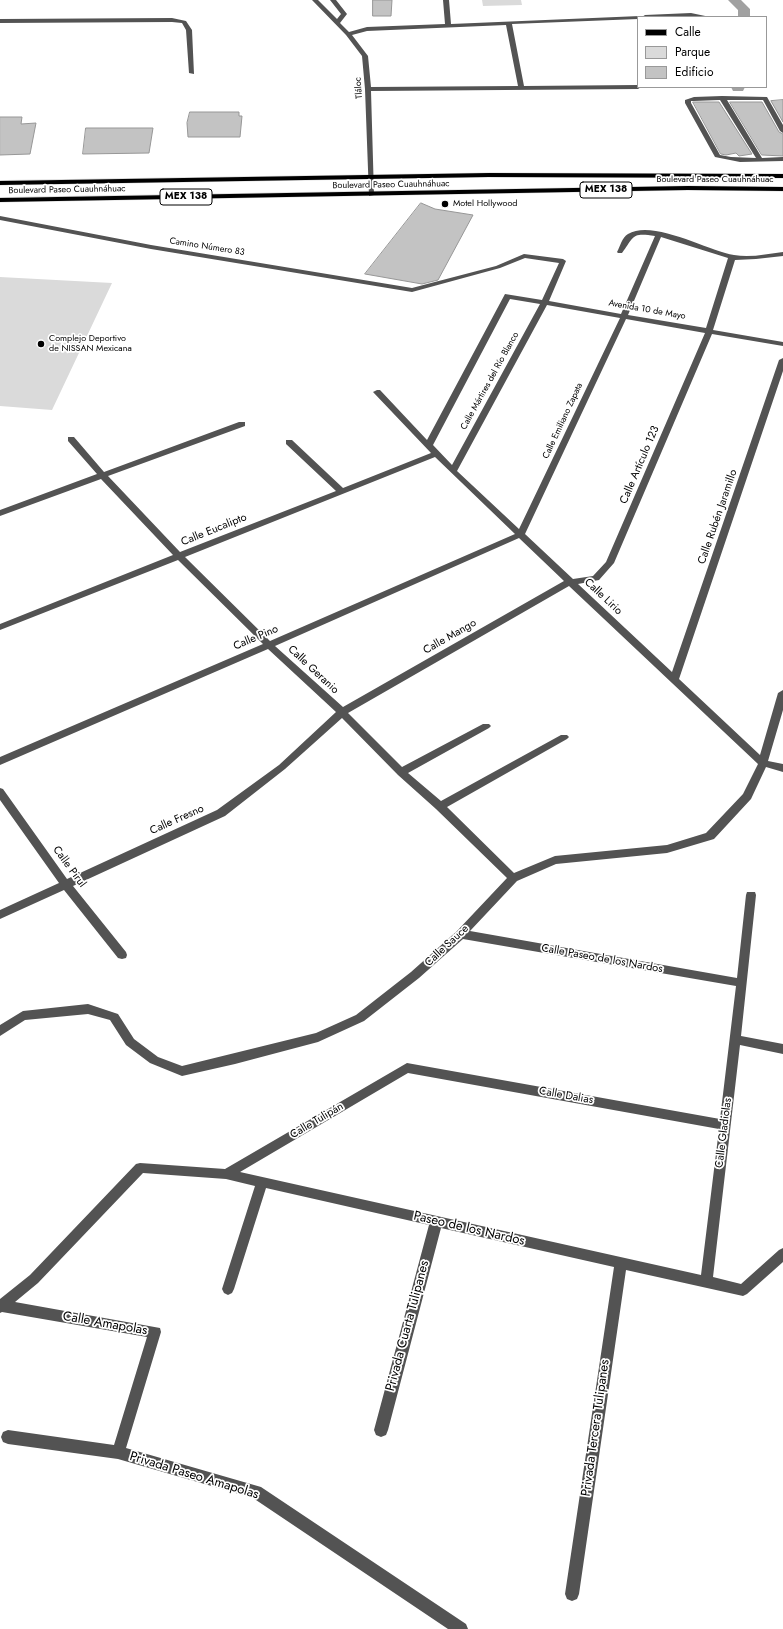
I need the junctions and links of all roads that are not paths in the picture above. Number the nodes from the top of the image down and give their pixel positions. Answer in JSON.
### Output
{"nodes":[{"id":1,"x":333,"y":0,"type":"edge"},
{"id":2,"x":446,"y":0,"type":"edge"},
{"id":3,"x":316,"y":1,"type":"edge"},
{"id":4,"x":668,"y":16,"type":"edge"},
{"id":5,"x":698,"y":16,"type":"edge"},
{"id":6,"x":637,"y":17,"type":"edge"},
{"id":7,"x":0,"y":21,"type":"edge"},
{"id":8,"x":337,"y":23,"type":"junction"},
{"id":9,"x":509,"y":24,"type":"junction"},
{"id":10,"x":448,"y":26,"type":"junction"},
{"id":11,"x":348,"y":34,"type":"junction"},
{"id":12,"x":192,"y":72,"type":"dead end"},
{"id":13,"x":637,"y":87,"type":"edge"},
{"id":14,"x":521,"y":88,"type":"junction"},
{"id":15,"x":368,"y":89,"type":"junction"},
{"id":16,"x":722,"y":98,"type":"junction"},
{"id":17,"x":783,"y":131,"type":"edge"},
{"id":18,"x":760,"y":159,"type":"junction"},
{"id":19,"x":783,"y":159,"type":"edge"},
{"id":20,"x":783,"y":176,"type":"edge"},
{"id":21,"x":370,"y":177,"type":"junction"},
{"id":22,"x":0,"y":183,"type":"edge"},
{"id":23,"x":783,"y":189,"type":"edge"},
{"id":24,"x":371,"y":195,"type":"junction"},
{"id":25,"x":0,"y":200,"type":"edge"},
{"id":26,"x":0,"y":218,"type":"edge"},
{"id":27,"x":659,"y":234,"type":"junction"},
{"id":28,"x":620,"y":252,"type":"dead end"},
{"id":29,"x":783,"y":254,"type":"edge"},
{"id":30,"x":732,"y":258,"type":"junction"},
{"id":31,"x":412,"y":290,"type":"joint"},
{"id":32,"x":545,"y":302,"type":"junction"},
{"id":33,"x":624,"y":316,"type":"junction"},
{"id":34,"x":709,"y":331,"type":"junction"},
{"id":35,"x":783,"y":344,"type":"edge"},
{"id":36,"x":783,"y":360,"type":"edge"},
{"id":37,"x":377,"y":392,"type":"dead end"},
{"id":38,"x":242,"y":424,"type":"dead end"},
{"id":39,"x":71,"y":439,"type":"dead end"},
{"id":40,"x":289,"y":442,"type":"dead end"},
{"id":41,"x":428,"y":446,"type":"junction"},
{"id":42,"x":436,"y":454,"type":"junction"},
{"id":43,"x":453,"y":471,"type":"junction"},
{"id":44,"x":102,"y":475,"type":"junction"},
{"id":45,"x":341,"y":491,"type":"junction"},
{"id":46,"x":0,"y":513,"type":"edge"},
{"id":47,"x":521,"y":534,"type":"junction"},
{"id":48,"x":179,"y":556,"type":"junction"},
{"id":49,"x":569,"y":582,"type":"junction"},
{"id":50,"x":0,"y":627,"type":"edge"},
{"id":51,"x":269,"y":645,"type":"junction"},
{"id":52,"x":674,"y":680,"type":"junction"},
{"id":53,"x":783,"y":693,"type":"edge"},
{"id":54,"x":342,"y":712,"type":"junction"},
{"id":55,"x":486,"y":726,"type":"dead end"},
{"id":56,"x":564,"y":736,"type":"dead end"},
{"id":57,"x":0,"y":761,"type":"edge"},
{"id":58,"x":763,"y":763,"type":"junction"},
{"id":59,"x":783,"y":768,"type":"edge"},
{"id":60,"x":401,"y":772,"type":"junction"},
{"id":61,"x":0,"y":792,"type":"edge"},
{"id":62,"x":440,"y":806,"type":"junction"},
{"id":63,"x":513,"y":878,"type":"junction"},
{"id":64,"x":65,"y":884,"type":"junction"},
{"id":65,"x":750,"y":895,"type":"dead end"},
{"id":66,"x":0,"y":914,"type":"edge"},
{"id":67,"x":462,"y":934,"type":"junction"},
{"id":68,"x":122,"y":955,"type":"dead end"},
{"id":69,"x":742,"y":983,"type":"junction"},
{"id":70,"x":0,"y":1031,"type":"edge"},
{"id":71,"x":735,"y":1039,"type":"junction"},
{"id":72,"x":783,"y":1049,"type":"edge"},
{"id":73,"x":407,"y":1068,"type":"joint"},
{"id":74,"x":725,"y":1125,"type":"junction"},
{"id":75,"x":226,"y":1174,"type":"junction"},
{"id":76,"x":262,"y":1183,"type":"junction"},
{"id":77,"x":436,"y":1222,"type":"junction"},
{"id":78,"x":783,"y":1254,"type":"edge"},
{"id":79,"x":621,"y":1263,"type":"junction"},
{"id":80,"x":706,"y":1282,"type":"junction"},
{"id":81,"x":228,"y":1290,"type":"dead end"},
{"id":82,"x":1,"y":1307,"type":"edge"},
{"id":83,"x":381,"y":1430,"type":"dead end"},
{"id":84,"x":8,"y":1437,"type":"dead end"},
{"id":85,"x":118,"y":1452,"type":"junction"},
{"id":86,"x":572,"y":1594,"type":"dead end"},
{"id":87,"x":461,"y":1629,"type":"edge"}],
"edges":[{"from":1,"to":3,"type":"street"},
{"from":1,"to":8,"type":"street"},
{"from":2,"to":10,"type":"street"},
{"from":3,"to":8,"type":"street","name":"Tláloc"},
{"from":4,"to":5,"type":"street"},
{"from":6,"to":9,"type":"street"},
{"from":7,"to":12,"type":"street"},
{"from":8,"to":11,"type":"street","name":"Tláloc"},
{"from":9,"to":10,"type":"street"},
{"from":9,"to":14,"type":"street"},
{"from":10,"to":11,"type":"street"},
{"from":11,"to":15,"type":"street","name":"Tláloc"},
{"from":13,"to":14,"type":"street"},
{"from":14,"to":15,"type":"street"},
{"from":15,"to":21,"type":"street","name":"Tláloc"},
{"from":16,"to":17,"type":"street"},
{"from":16,"to":18,"type":"street"},
{"from":16,"to":18,"type":"street"},
{"from":18,"to":19,"type":"street"},
{"from":20,"to":21,"type":"main road","name":"Boulevard Paseo Cuauhnáhuac","number":"MEX 138"},
{"from":21,"to":22,"type":"main road","name":"Boulevard Paseo Cuauhnáhuac","number":"MEX 138"},
{"from":21,"to":24,"type":"street","name":"Tláloc"},
{"from":23,"to":24,"type":"main road","name":"Boulevard Paseo Cuauhnáhuac","number":"MEX 138"},
{"from":24,"to":25,"type":"main road","name":"Boulevard Paseo Cuauhnáhuac","number":"MEX 138"},
{"from":26,"to":31,"type":"street","name":"Camino Número 83"},
{"from":27,"to":28,"type":"street"},
{"from":27,"to":30,"type":"street"},
{"from":27,"to":33,"type":"street","name":"Calle Emiliano Zapata"},
{"from":29,"to":30,"type":"street"},
{"from":30,"to":34,"type":"street","name":"Calle Artículo 123"},
{"from":31,"to":32,"type":"street","name":"Calle Mártires del Río Blanco"},
{"from":32,"to":33,"type":"street","name":"Avenida 10 de Mayo"},
{"from":32,"to":41,"type":"street","name":"Avenida 10 de Mayo"},
{"from":32,"to":43,"type":"street","name":"Calle Mártires del Río Blanco"},
{"from":33,"to":34,"type":"street","name":"Avenida 10 de Mayo"},
{"from":33,"to":47,"type":"street","name":"Calle Emiliano Zapata"},
{"from":34,"to":35,"type":"street","name":"Avenida 10 de Mayo"},
{"from":34,"to":49,"type":"street","name":"Calle Artículo 123"},
{"from":36,"to":52,"type":"street","name":"Calle Rubén Jaramillo"},
{"from":37,"to":41,"type":"street","name":"Calle Lirio"},
{"from":38,"to":44,"type":"street"},
{"from":39,"to":44,"type":"street","name":"Calle Geranio"},
{"from":40,"to":45,"type":"street"},
{"from":41,"to":42,"type":"street","name":"Calle Lirio"},
{"from":42,"to":43,"type":"street","name":"Calle Lirio"},
{"from":42,"to":45,"type":"street","name":"Calle Eucalipto"},
{"from":43,"to":47,"type":"street","name":"Calle Lirio"},
{"from":44,"to":46,"type":"street"},
{"from":44,"to":48,"type":"street","name":"Calle Geranio"},
{"from":45,"to":48,"type":"street","name":"Calle Eucalipto"},
{"from":47,"to":49,"type":"street","name":"Calle Lirio"},
{"from":47,"to":51,"type":"street","name":"Calle Pino"},
{"from":48,"to":50,"type":"street","name":"Calle Eucalipto"},
{"from":48,"to":51,"type":"street","name":"Calle Geranio"},
{"from":49,"to":52,"type":"street","name":"Calle Lirio"},
{"from":49,"to":54,"type":"street","name":"Calle Mango"},
{"from":51,"to":54,"type":"street","name":"Calle Geranio"},
{"from":51,"to":57,"type":"street","name":"Calle Pino"},
{"from":52,"to":58,"type":"street","name":"Calle Lirio"},
{"from":53,"to":58,"type":"street","name":"Calle Sauce"},
{"from":54,"to":60,"type":"street","name":"Calle Geranio"},
{"from":54,"to":64,"type":"street","name":"Calle Fresno"},
{"from":55,"to":60,"type":"street"},
{"from":56,"to":62,"type":"street"},
{"from":58,"to":59,"type":"street"},
{"from":58,"to":63,"type":"street","name":"Calle Sauce"},
{"from":60,"to":62,"type":"street","name":"Calle Geranio"},
{"from":61,"to":64,"type":"street","name":"Calle Pirul"},
{"from":62,"to":63,"type":"street","name":"Calle Geranio"},
{"from":63,"to":67,"type":"street","name":"Calle Sauce"},
{"from":64,"to":66,"type":"street","name":"Calle Fresno"},
{"from":64,"to":68,"type":"street","name":"Calle Pirul"},
{"from":65,"to":69,"type":"street","name":"Calle Gladiolas"},
{"from":67,"to":69,"type":"street","name":"Calle Paseo de los Nardos"},
{"from":67,"to":70,"type":"street","name":"Calle Sauce"},
{"from":69,"to":71,"type":"street","name":"Calle Gladiolas"},
{"from":71,"to":72,"type":"street"},
{"from":71,"to":74,"type":"street","name":"Calle Gladiolas"},
{"from":73,"to":74,"type":"street","name":"Calle Dalias"},
{"from":73,"to":75,"type":"street","name":"Calle Tulipán"},
{"from":74,"to":80,"type":"street","name":"Calle Gladiolas"},
{"from":75,"to":76,"type":"street","name":"Paseo de los Nardos"},
{"from":75,"to":82,"type":"street","name":"Paseo de los Nardos"},
{"from":76,"to":77,"type":"street","name":"Paseo de los Nardos"},
{"from":76,"to":81,"type":"street"},
{"from":77,"to":79,"type":"street","name":"Paseo de los Nardos"},
{"from":77,"to":83,"type":"street","name":"Privada Cuarta Tulipanes"},
{"from":78,"to":80,"type":"street","name":"Paseo de los Nardos"},
{"from":79,"to":80,"type":"street","name":"Paseo de los Nardos"},
{"from":79,"to":86,"type":"street","name":"Privada Tercera Tulipanes"},
{"from":82,"to":85,"type":"street","name":"Calle Amapolas"},
{"from":84,"to":85,"type":"street","name":"Privada Paseo Amapolas"},
{"from":85,"to":87,"type":"street","name":"Privada Paseo Amapolas"}]}
